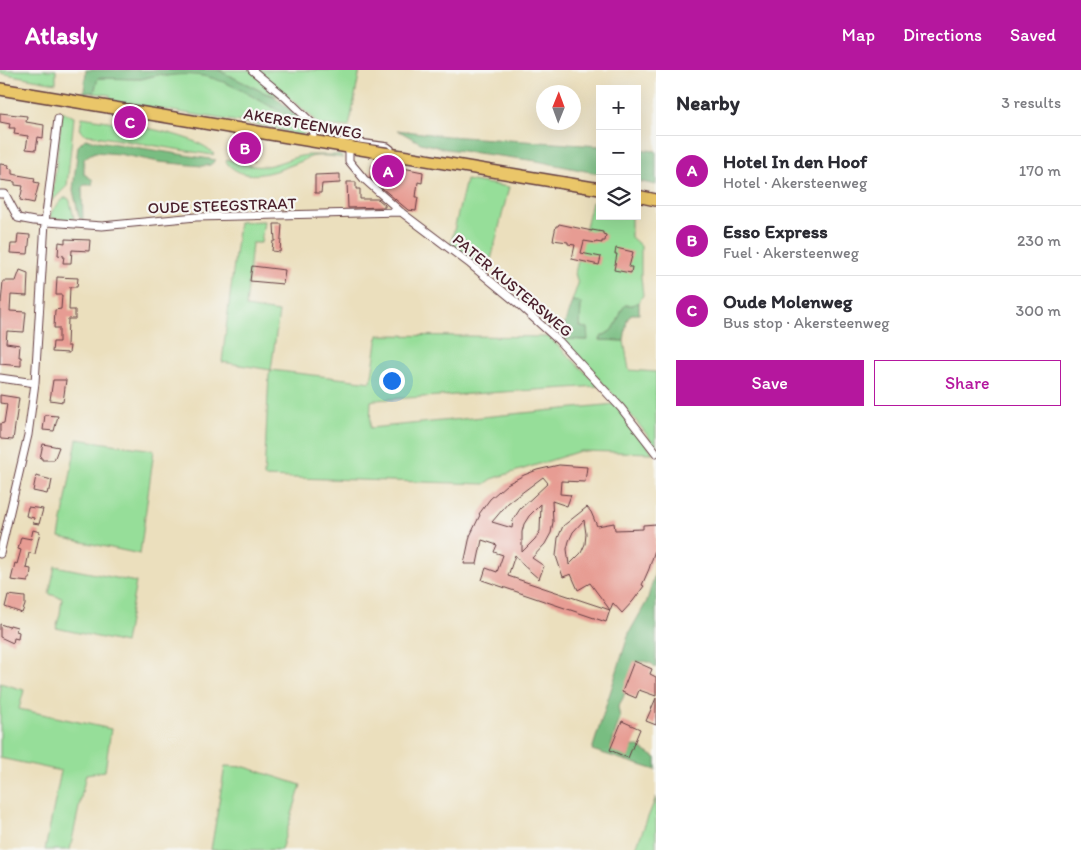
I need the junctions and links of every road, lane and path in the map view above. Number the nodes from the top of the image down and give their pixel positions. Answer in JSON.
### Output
{"nodes":[{"id":1,"x":252,"y":70,"type":"edge"},
{"id":2,"x":0,"y":89,"type":"edge"},
{"id":3,"x":58,"y":119,"type":"dead end"},
{"id":4,"x":311,"y":135,"type":"junction"},
{"id":5,"x":344,"y":147,"type":"junction"},
{"id":6,"x":596,"y":188,"type":"edge"},
{"id":7,"x":0,"y":194,"type":"edge"},
{"id":8,"x":641,"y":197,"type":"edge"},
{"id":9,"x":656,"y":200,"type":"edge"},
{"id":10,"x":401,"y":212,"type":"junction"},
{"id":11,"x":45,"y":222,"type":"junction"},
{"id":12,"x":0,"y":378,"type":"edge"},
{"id":13,"x":35,"y":383,"type":"junction"},
{"id":14,"x":656,"y":453,"type":"edge"},
{"id":15,"x":0,"y":554,"type":"edge"}],
"edges":[{"from":1,"to":4,"type":"street"},
{"from":2,"to":4,"type":"main road","name":"AKERSTEENWEG"},
{"from":3,"to":11,"type":"street"},
{"from":4,"to":5,"type":"main road","name":"AKERSTEENWEG"},
{"from":5,"to":6,"type":"main road","name":"AKERSTEENWEG"},
{"from":5,"to":10,"type":"street","name":"PATER KUSTERSWEG"},
{"from":7,"to":11,"type":"street","name":"OUDE STEEGSTRAAT"},
{"from":8,"to":9,"type":"main road"},
{"from":10,"to":11,"type":"street","name":"OUDE STEEGSTRAAT"},
{"from":10,"to":14,"type":"street","name":"PATER KUSTERSWEG"},
{"from":11,"to":13,"type":"street"},
{"from":12,"to":13,"type":"street"},
{"from":13,"to":15,"type":"street"}]}
